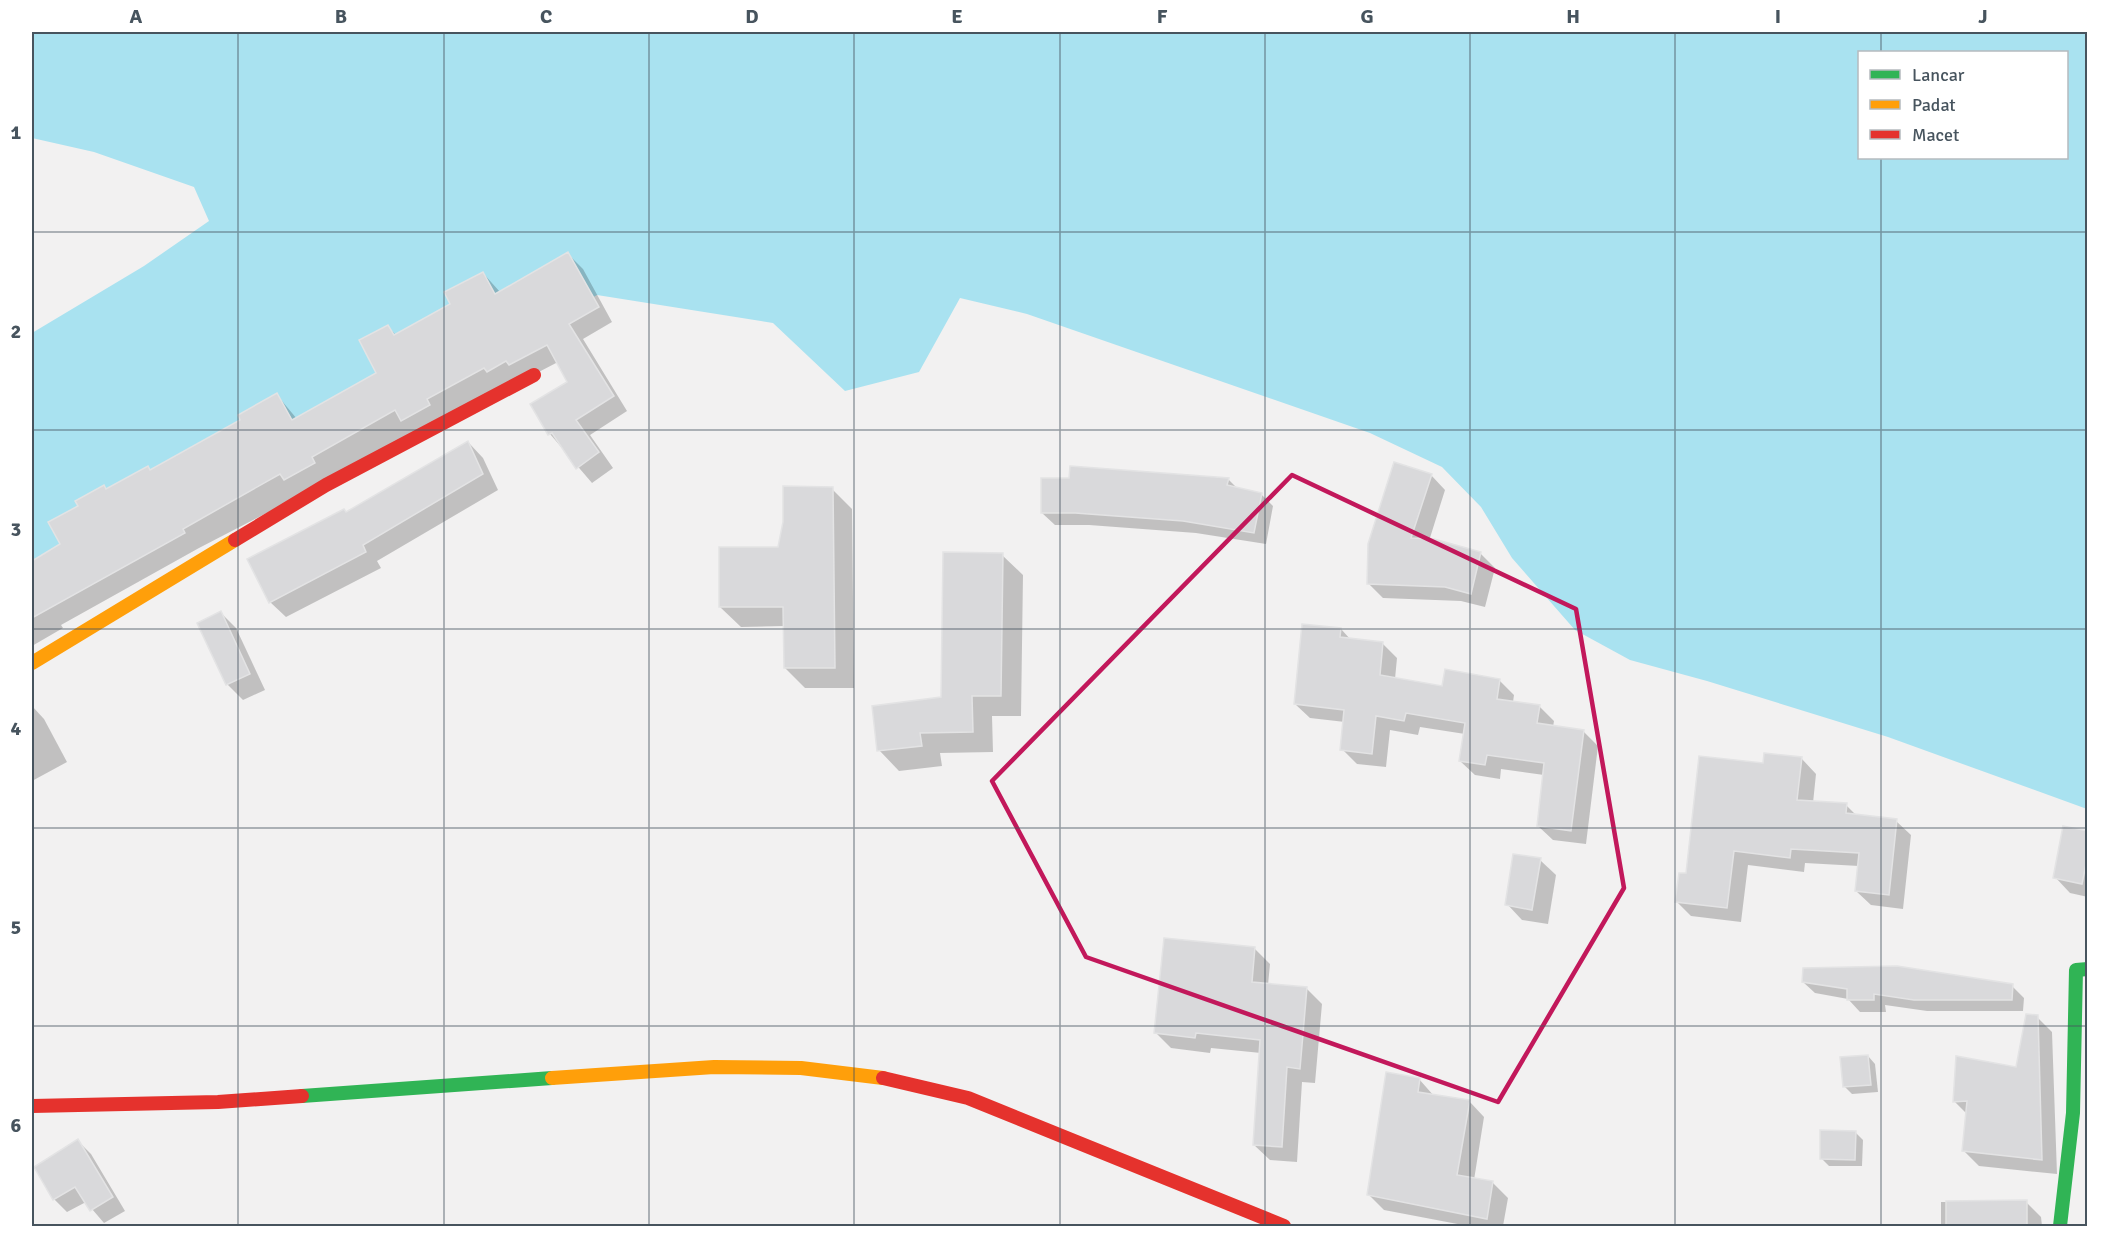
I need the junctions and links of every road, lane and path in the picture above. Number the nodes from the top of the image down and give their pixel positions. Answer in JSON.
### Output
{"nodes":[{"id":1,"x":534,"y":375,"type":"dead end"},
{"id":2,"x":32,"y":663,"type":"edge"},
{"id":3,"x":2088,"y":969,"type":"edge"},
{"id":4,"x":32,"y":1107,"type":"edge"},
{"id":5,"x":1284,"y":1227,"type":"edge"},
{"id":6,"x":2060,"y":1227,"type":"edge"}],
"edges":[{"from":1,"to":2,"type":"street"},
{"from":3,"to":6,"type":"street"},
{"from":4,"to":5,"type":"street"}]}
